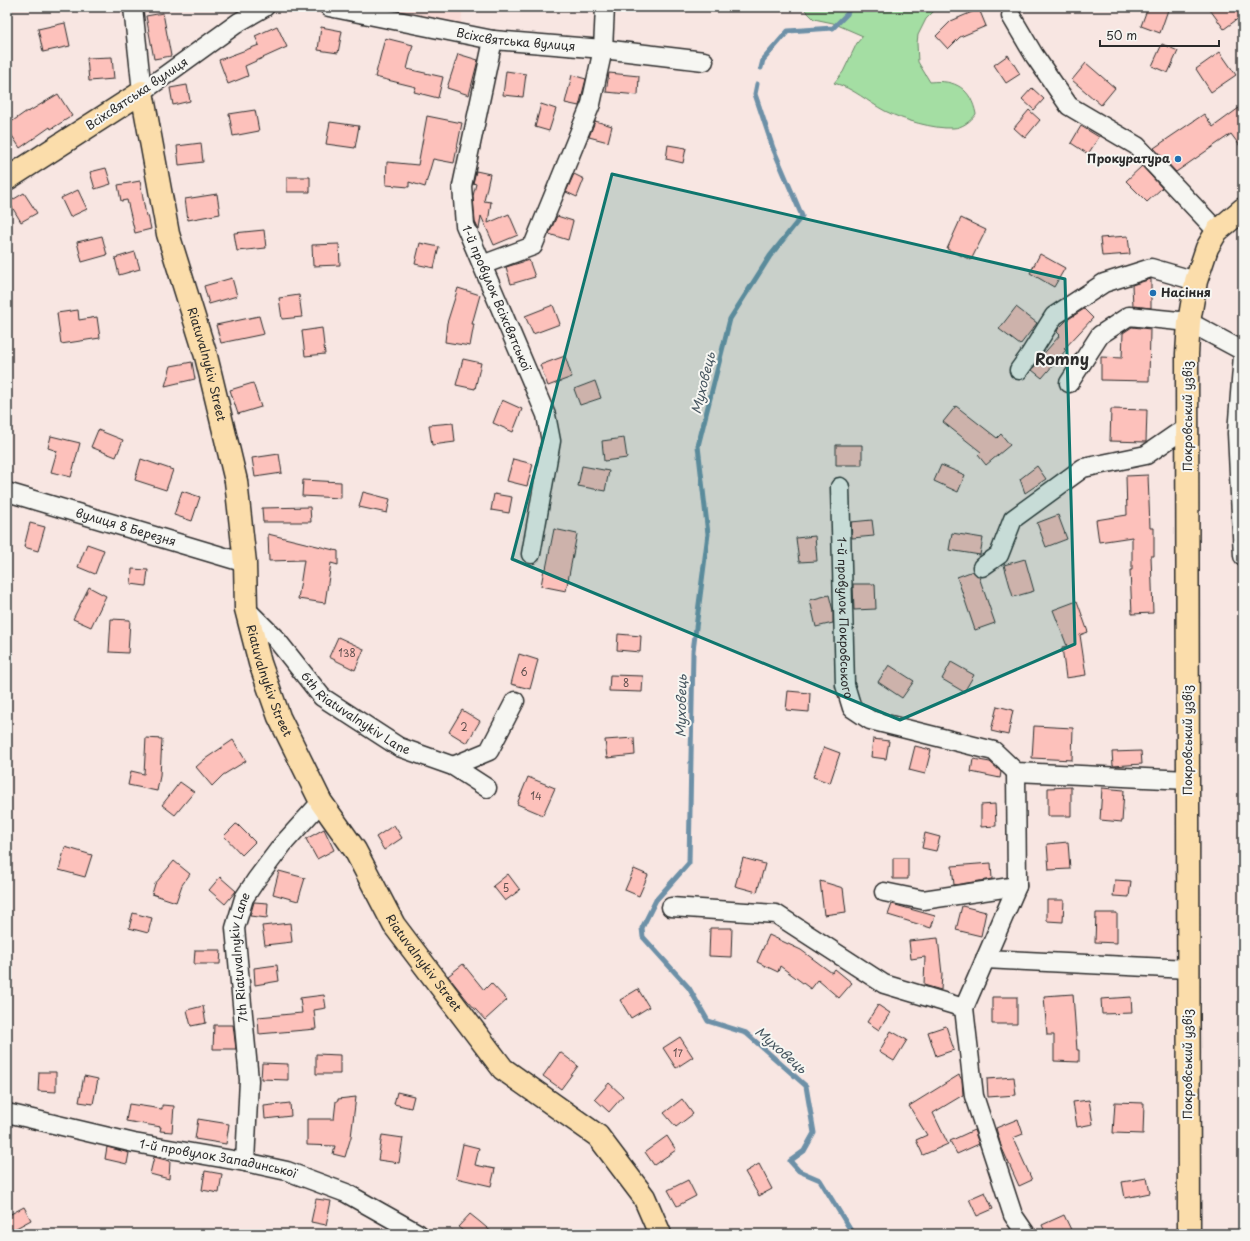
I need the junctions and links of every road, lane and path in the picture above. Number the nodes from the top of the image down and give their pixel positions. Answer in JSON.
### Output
{"nodes":[{"id":1,"x":133,"y":7,"type":"edge"},
{"id":2,"x":265,"y":7,"type":"edge"},
{"id":3,"x":329,"y":7,"type":"edge"},
{"id":4,"x":605,"y":7,"type":"edge"},
{"id":5,"x":1011,"y":16,"type":"dead end"},
{"id":6,"x":493,"y":40,"type":"junction"},
{"id":7,"x":603,"y":49,"type":"junction"},
{"id":8,"x":704,"y":61,"type":"dead end"},
{"id":9,"x":142,"y":92,"type":"junction"},
{"id":10,"x":7,"y":178,"type":"edge"},
{"id":11,"x":1243,"y":209,"type":"edge"},
{"id":12,"x":1212,"y":240,"type":"junction"},
{"id":13,"x":482,"y":265,"type":"junction"},
{"id":14,"x":1196,"y":281,"type":"junction"},
{"id":15,"x":1189,"y":322,"type":"junction"},
{"id":16,"x":1243,"y":351,"type":"edge"},
{"id":17,"x":1243,"y":355,"type":"edge"},
{"id":18,"x":1019,"y":370,"type":"dead end"},
{"id":19,"x":1069,"y":382,"type":"dead end"},
{"id":20,"x":1188,"y":426,"type":"junction"},
{"id":21,"x":840,"y":487,"type":"dead end"},
{"id":22,"x":7,"y":492,"type":"edge"},
{"id":23,"x":531,"y":554,"type":"dead end"},
{"id":24,"x":1243,"y":556,"type":"edge"},
{"id":25,"x":245,"y":563,"type":"junction"},
{"id":26,"x":982,"y":567,"type":"dead end"},
{"id":27,"x":246,"y":609,"type":"junction"},
{"id":28,"x":515,"y":701,"type":"dead end"},
{"id":29,"x":453,"y":766,"type":"junction"},
{"id":30,"x":1016,"y":772,"type":"junction"},
{"id":31,"x":1188,"y":780,"type":"junction"},
{"id":32,"x":487,"y":788,"type":"dead end"},
{"id":33,"x":321,"y":802,"type":"junction"},
{"id":34,"x":1016,"y":886,"type":"junction"},
{"id":35,"x":884,"y":892,"type":"dead end"},
{"id":36,"x":671,"y":907,"type":"dead end"},
{"id":37,"x":986,"y":958,"type":"junction"},
{"id":38,"x":1188,"y":969,"type":"junction"},
{"id":39,"x":964,"y":1008,"type":"junction"},
{"id":40,"x":7,"y":1113,"type":"edge"},
{"id":41,"x":245,"y":1162,"type":"junction"},
{"id":42,"x":419,"y":1234,"type":"edge"},
{"id":43,"x":660,"y":1234,"type":"edge"},
{"id":44,"x":1026,"y":1234,"type":"edge"},
{"id":45,"x":1189,"y":1234,"type":"edge"}],
"edges":[{"from":1,"to":9,"type":"street","name":"Riatuvalnykiv Street"},
{"from":2,"to":9,"type":"street","name":"Всіхсвятська вулиця"},
{"from":3,"to":6,"type":"street","name":"Всіхсвятська вулиця"},
{"from":4,"to":7,"type":"street"},
{"from":5,"to":12,"type":"street"},
{"from":6,"to":7,"type":"street","name":"Всіхсвятська вулиця"},
{"from":6,"to":13,"type":"street","name":"1-й провулок Всіхсвятської"},
{"from":7,"to":8,"type":"street","name":"Всіхсвятська вулиця"},
{"from":7,"to":13,"type":"street"},
{"from":9,"to":10,"type":"main road","name":"Всіхсвятська вулиця"},
{"from":9,"to":25,"type":"main road","name":"Riatuvalnykiv Street"},
{"from":11,"to":12,"type":"main road"},
{"from":12,"to":14,"type":"main road","name":"Покровський узвіз"},
{"from":13,"to":23,"type":"street","name":"1-й провулок Всіхсвятської"},
{"from":14,"to":15,"type":"main road","name":"Покровський узвіз"},
{"from":14,"to":18,"type":"street"},
{"from":15,"to":16,"type":"street"},
{"from":15,"to":19,"type":"street"},
{"from":15,"to":20,"type":"main road","name":"Покровський узвіз"},
{"from":17,"to":24,"type":"street"},
{"from":20,"to":26,"type":"street"},
{"from":20,"to":31,"type":"main road","name":"Покровський узвіз"},
{"from":21,"to":30,"type":"street","name":"1-й провулок Покровського"},
{"from":22,"to":25,"type":"street","name":"вулиця 8 Березня"},
{"from":25,"to":27,"type":"main road","name":"Riatuvalnykiv Street"},
{"from":27,"to":29,"type":"street","name":"6th Riatuvalnykiv Lane"},
{"from":27,"to":33,"type":"main road","name":"Riatuvalnykiv Street"},
{"from":28,"to":29,"type":"street"},
{"from":29,"to":32,"type":"street","name":"6th Riatuvalnykiv Lane"},
{"from":30,"to":31,"type":"street"},
{"from":30,"to":34,"type":"street"},
{"from":31,"to":38,"type":"main road","name":"Покровський узвіз"},
{"from":33,"to":41,"type":"street","name":"7th Riatuvalnykiv Lane"},
{"from":33,"to":43,"type":"main road","name":"Riatuvalnykiv Street"},
{"from":34,"to":35,"type":"street"},
{"from":34,"to":37,"type":"street"},
{"from":36,"to":39,"type":"street"},
{"from":37,"to":38,"type":"street"},
{"from":37,"to":39,"type":"street"},
{"from":38,"to":45,"type":"main road","name":"Покровський узвіз"},
{"from":39,"to":44,"type":"street"},
{"from":40,"to":41,"type":"street","name":"1-й провулок Западинської"},
{"from":41,"to":42,"type":"street","name":"1-й провулок Западинської"}]}
